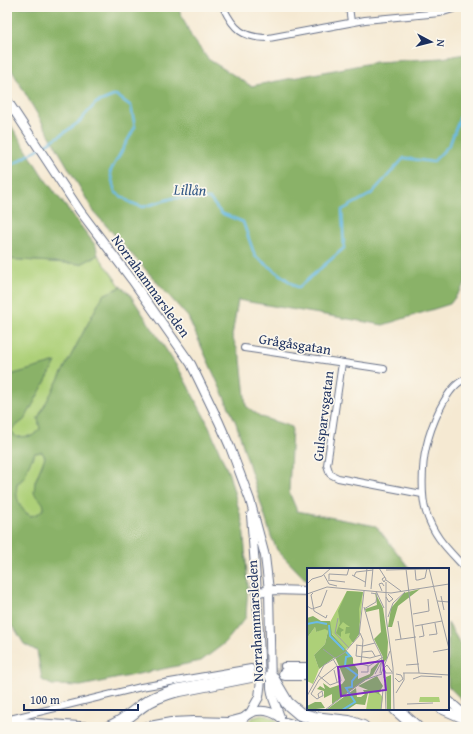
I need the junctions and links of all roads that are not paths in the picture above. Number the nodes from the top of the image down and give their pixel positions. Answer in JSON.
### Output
{"nodes":[{"id":1,"x":223,"y":7,"type":"edge"},
{"id":2,"x":349,"y":7,"type":"edge"},
{"id":3,"x":460,"y":7,"type":"edge"},
{"id":4,"x":351,"y":22,"type":"junction"},
{"id":5,"x":7,"y":100,"type":"edge"},
{"id":6,"x":244,"y":348,"type":"dead end"},
{"id":7,"x":342,"y":363,"type":"junction"},
{"id":8,"x":384,"y":369,"type":"dead end"},
{"id":9,"x":464,"y":380,"type":"edge"},
{"id":10,"x":422,"y":494,"type":"junction"},
{"id":11,"x":250,"y":500,"type":"junction"},
{"id":12,"x":466,"y":568,"type":"edge"},
{"id":13,"x":269,"y":590,"type":"junction"},
{"id":14,"x":307,"y":591,"type":"edge"},
{"id":15,"x":257,"y":592,"type":"junction"},
{"id":16,"x":307,"y":666,"type":"edge"},
{"id":17,"x":284,"y":670,"type":"joint"},
{"id":18,"x":251,"y":672,"type":"joint"},
{"id":19,"x":307,"y":674,"type":"edge"},
{"id":20,"x":271,"y":676,"type":"junction"},
{"id":21,"x":449,"y":701,"type":"edge"},
{"id":22,"x":397,"y":710,"type":"edge"},
{"id":23,"x":443,"y":710,"type":"edge"},
{"id":24,"x":247,"y":716,"type":"junction"},
{"id":25,"x":466,"y":716,"type":"edge"},
{"id":26,"x":466,"y":720,"type":"edge"},
{"id":27,"x":7,"y":721,"type":"edge"},
{"id":28,"x":287,"y":724,"type":"edge"},
{"id":29,"x":93,"y":727,"type":"edge"},
{"id":30,"x":110,"y":727,"type":"edge"},
{"id":31,"x":144,"y":727,"type":"edge"},
{"id":32,"x":238,"y":727,"type":"edge"},
{"id":33,"x":345,"y":727,"type":"edge"},
{"id":34,"x":363,"y":727,"type":"edge"},
{"id":35,"x":416,"y":727,"type":"edge"}],
"edges":[{"from":1,"to":4,"type":"street"},
{"from":2,"to":4,"type":"street"},
{"from":3,"to":4,"type":"street"},
{"from":5,"to":11,"type":"street","name":"Norrahammarsleden"},
{"from":6,"to":7,"type":"street","name":"Grågåsgatan"},
{"from":7,"to":8,"type":"street","name":"Grågåsgatan"},
{"from":7,"to":10,"type":"street","name":"Gulsparvsgatan"},
{"from":9,"to":10,"type":"street"},
{"from":10,"to":12,"type":"street"},
{"from":11,"to":13,"type":"street","name":"Norrahammarsleden"},
{"from":11,"to":15,"type":"street","name":"Norrahammarsleden"},
{"from":13,"to":14,"type":"street"},
{"from":13,"to":15,"type":"street"},
{"from":13,"to":20,"type":"street","name":"Norrahammarsleden"},
{"from":15,"to":24,"type":"street","name":"Norrahammarsleden"},
{"from":16,"to":17,"type":"street"},
{"from":17,"to":19,"type":"highway"},
{"from":18,"to":27,"type":"street"},
{"from":18,"to":30,"type":"highway"},
{"from":20,"to":28,"type":"street","name":"Norrahammarsleden"},
{"from":20,"to":34,"type":"highway"},
{"from":21,"to":25,"type":"street"},
{"from":22,"to":35,"type":"highway"},
{"from":23,"to":26,"type":"street"},
{"from":24,"to":28,"type":"street"},
{"from":24,"to":31,"type":"street"},
{"from":24,"to":32,"type":"street","name":"Norrahammarsleden"},
{"from":27,"to":29,"type":"street"},
{"from":33,"to":34,"type":"highway"}]}
